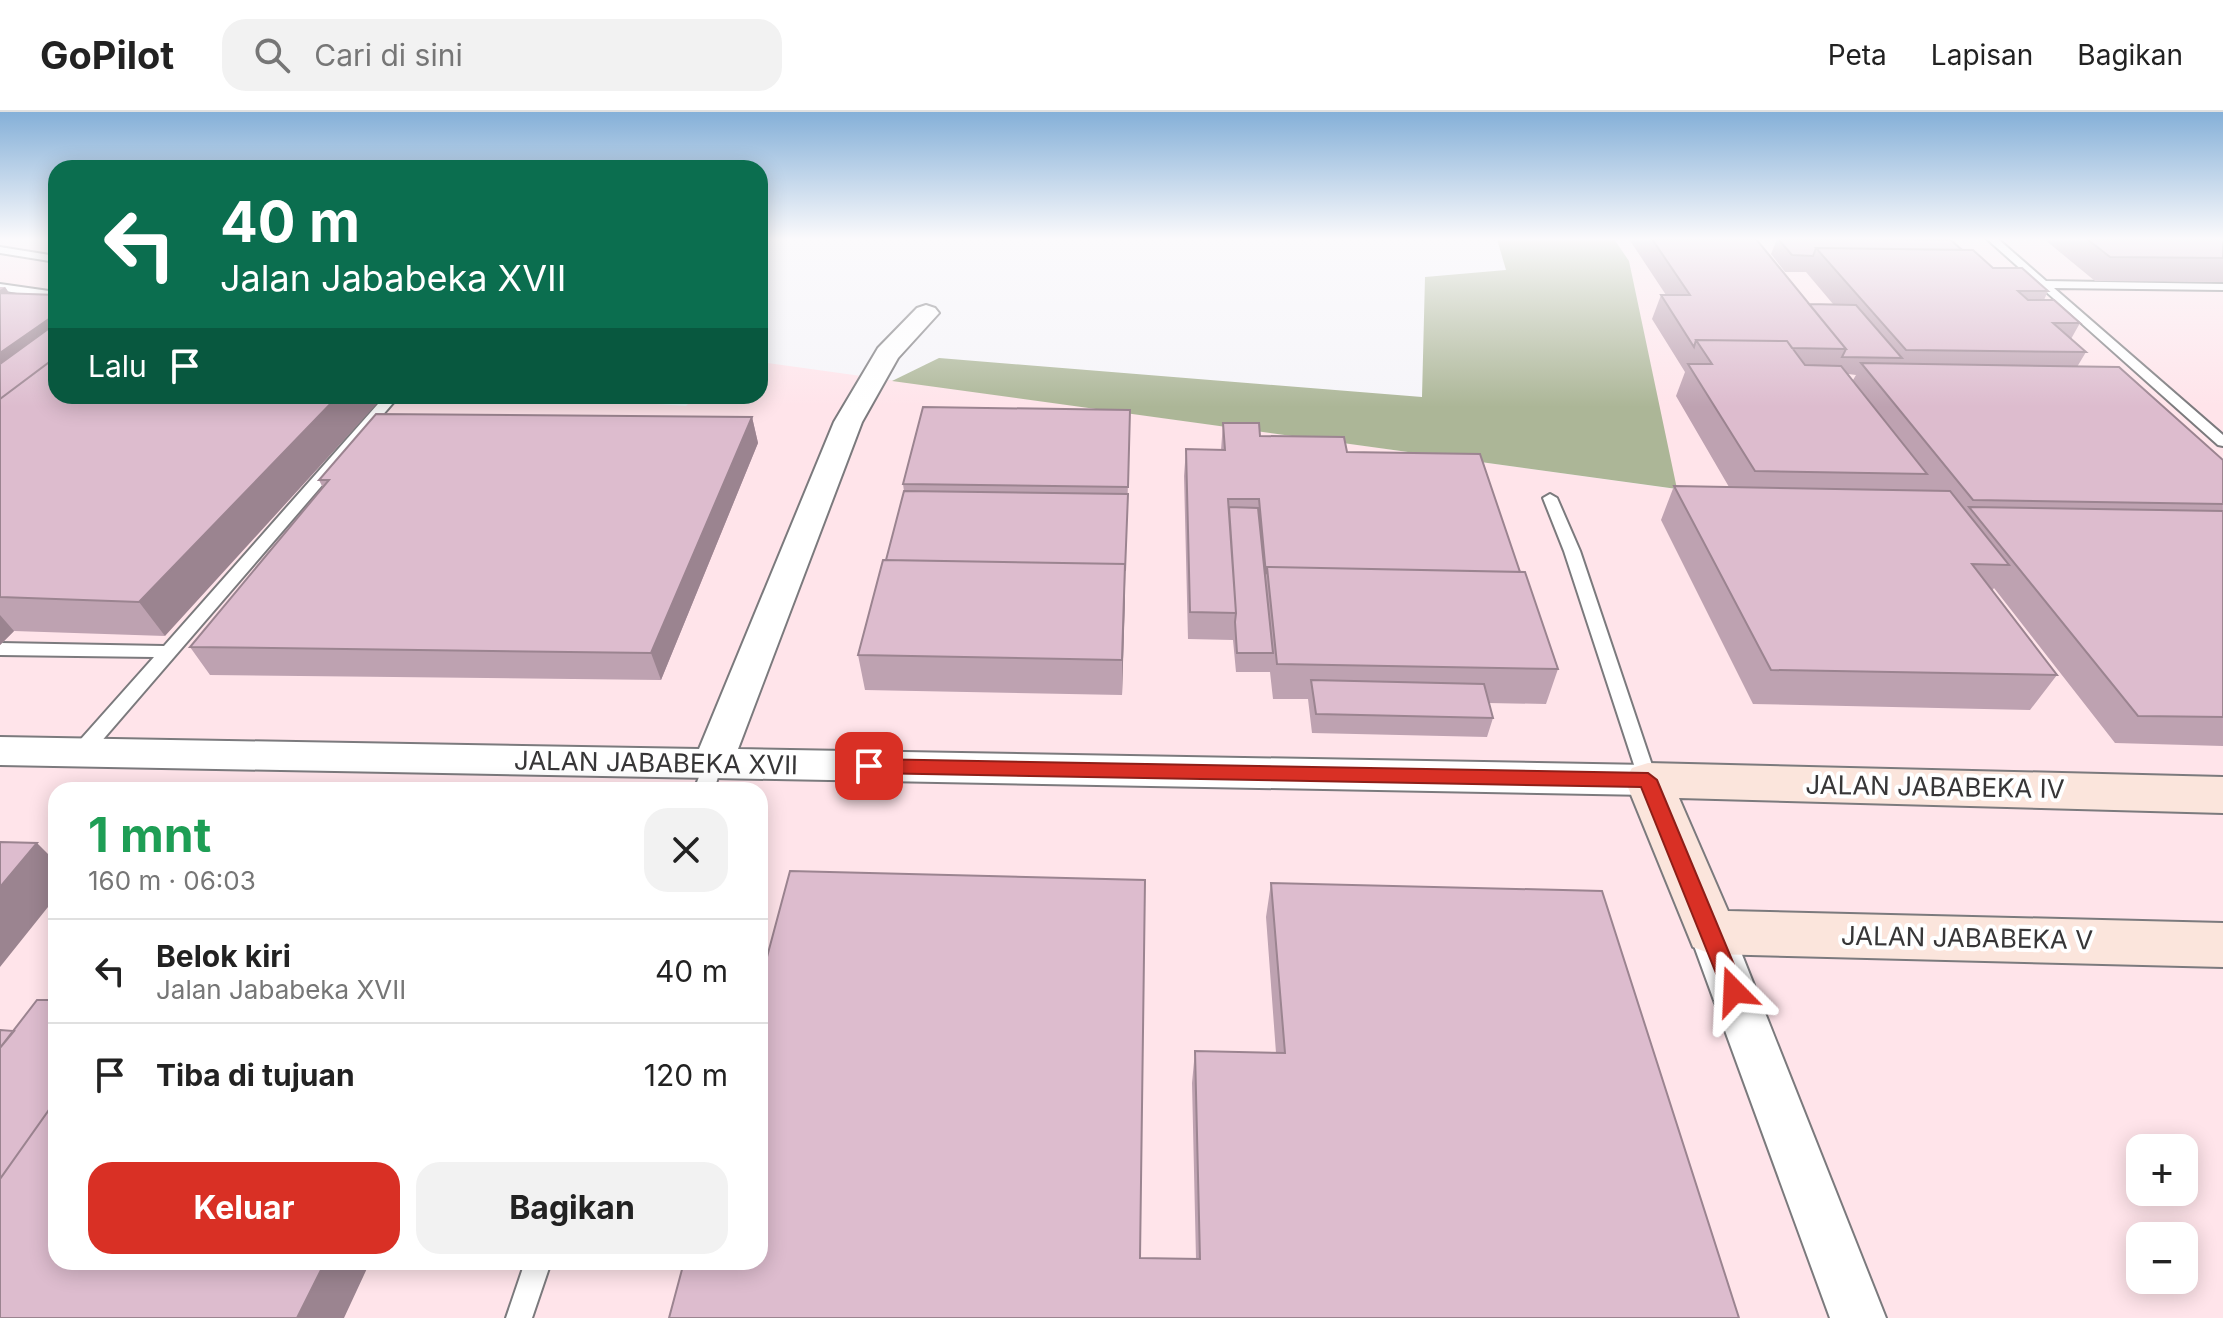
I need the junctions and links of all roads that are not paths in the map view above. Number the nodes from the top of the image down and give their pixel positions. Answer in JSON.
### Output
{"nodes":[{"id":1,"x":2058,"y":295,"type":"edge"},
{"id":2,"x":926,"y":313,"type":"dead end"},
{"id":3,"x":385,"y":404,"type":"edge"},
{"id":4,"x":2223,"y":442,"type":"edge"},
{"id":5,"x":1550,"y":498,"type":"dead end"},
{"id":6,"x":0,"y":649,"type":"edge"},
{"id":7,"x":167,"y":652,"type":"junction"},
{"id":8,"x":0,"y":751,"type":"edge"},
{"id":9,"x":80,"y":753,"type":"junction"},
{"id":10,"x":708,"y":777,"type":"edge"},
{"id":11,"x":1648,"y":780,"type":"junction"},
{"id":12,"x":2223,"y":795,"type":"edge"},
{"id":13,"x":1711,"y":932,"type":"junction"},
{"id":14,"x":2223,"y":945,"type":"edge"},
{"id":15,"x":535,"y":1270,"type":"edge"},
{"id":16,"x":519,"y":1318,"type":"edge"},
{"id":17,"x":1858,"y":1318,"type":"edge"}],
"edges":[{"from":1,"to":4,"type":"lane"},
{"from":2,"to":10,"type":"street"},
{"from":3,"to":7,"type":"lane"},
{"from":5,"to":11,"type":"lane"},
{"from":6,"to":7,"type":"lane"},
{"from":7,"to":9,"type":"lane"},
{"from":8,"to":9,"type":"street","name":"JALAN JABABEKA XVII"},
{"from":9,"to":10,"type":"street","name":"JALAN JABABEKA XVII"},
{"from":10,"to":11,"type":"street","name":"JALAN JABABEKA XVII"},
{"from":11,"to":12,"type":"street","name":"JALAN JABABEKA IV"},
{"from":11,"to":13,"type":"street"},
{"from":13,"to":14,"type":"street","name":"JALAN JABABEKA V"},
{"from":13,"to":17,"type":"street"},
{"from":15,"to":16,"type":"lane"}]}
